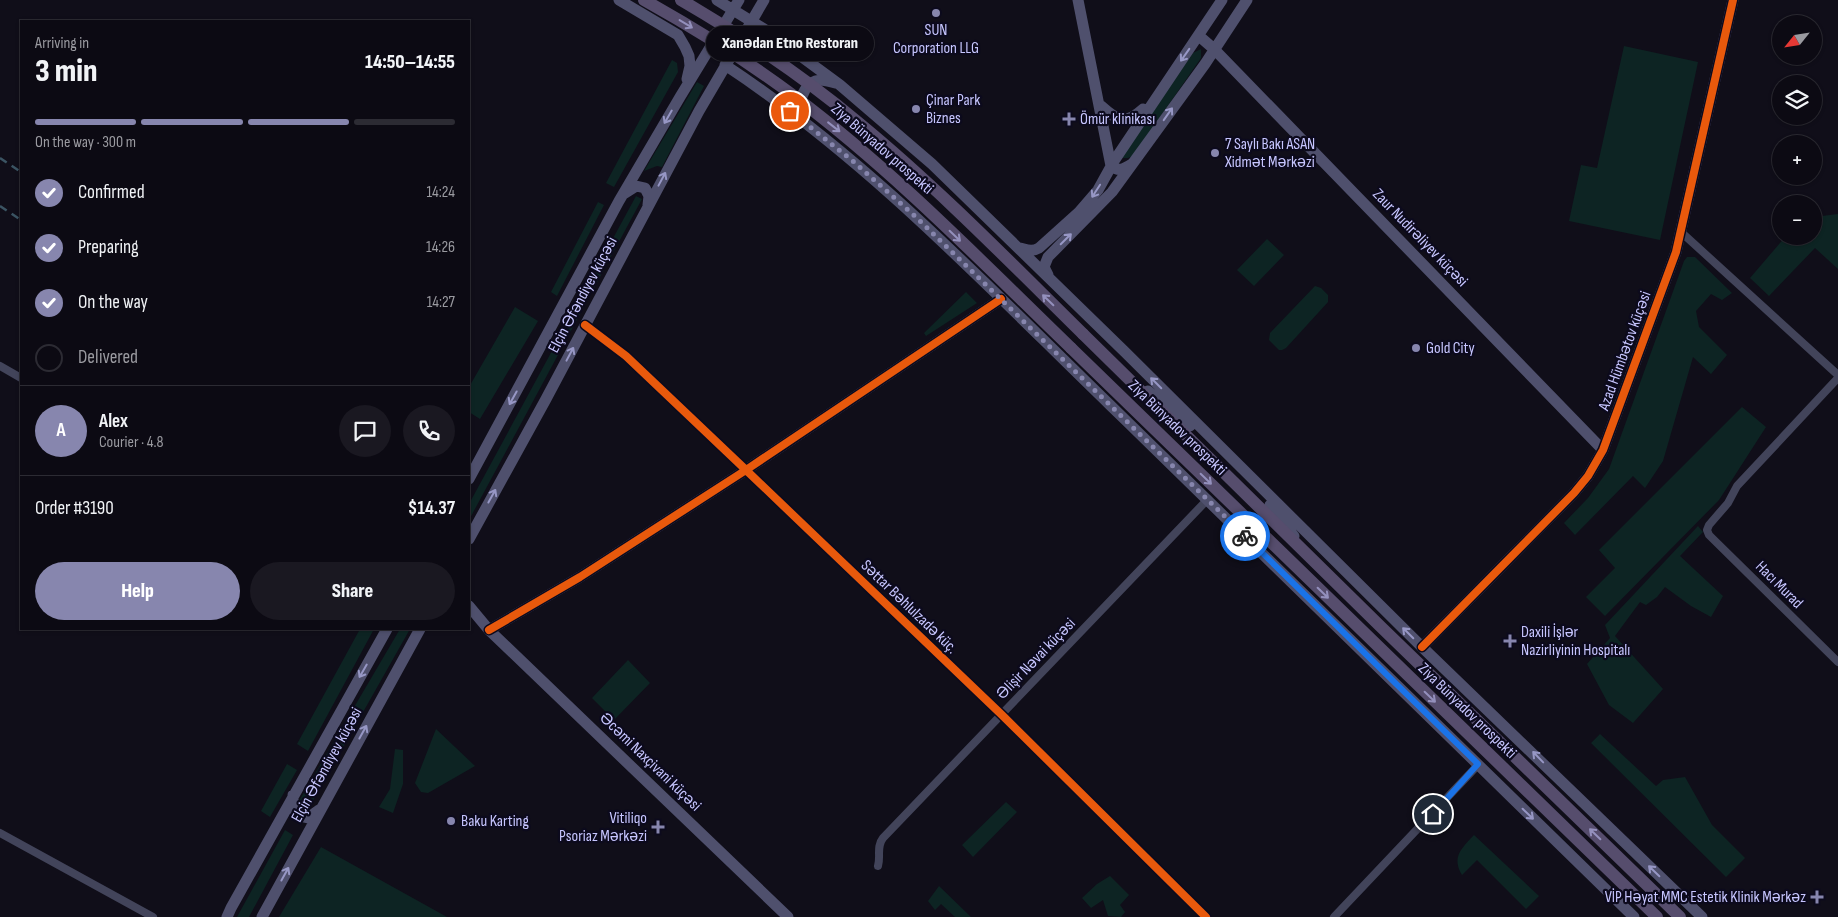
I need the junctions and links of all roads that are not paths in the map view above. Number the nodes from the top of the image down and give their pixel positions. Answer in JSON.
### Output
{"nodes":[{"id":1,"x":619,"y":0,"type":"edge"},
{"id":2,"x":626,"y":0,"type":"edge"},
{"id":3,"x":635,"y":0,"type":"edge"},
{"id":4,"x":644,"y":0,"type":"edge"},
{"id":5,"x":681,"y":0,"type":"edge"},
{"id":6,"x":717,"y":0,"type":"edge"},
{"id":7,"x":764,"y":0,"type":"edge"},
{"id":8,"x":1078,"y":0,"type":"edge"},
{"id":9,"x":1222,"y":0,"type":"edge"},
{"id":10,"x":1247,"y":0,"type":"edge"},
{"id":11,"x":1732,"y":0,"type":"edge"},
{"id":12,"x":736,"y":5,"type":"edge"},
{"id":13,"x":752,"y":21,"type":"junction"},
{"id":14,"x":1199,"y":36,"type":"junction"},
{"id":15,"x":1214,"y":49,"type":"junction"},
{"id":16,"x":725,"y":65,"type":"junction"},
{"id":17,"x":840,"y":84,"type":"junction"},
{"id":18,"x":680,"y":97,"type":"junction"},
{"id":19,"x":1154,"y":99,"type":"junction"},
{"id":20,"x":1099,"y":104,"type":"junction"},
{"id":21,"x":816,"y":131,"type":"junction"},
{"id":22,"x":1133,"y":163,"type":"junction"},
{"id":23,"x":1111,"y":166,"type":"junction"},
{"id":24,"x":619,"y":200,"type":"junction"},
{"id":25,"x":648,"y":206,"type":"junction"},
{"id":26,"x":1681,"y":232,"type":"junction"},
{"id":27,"x":1018,"y":247,"type":"junction"},
{"id":28,"x":1050,"y":278,"type":"junction"},
{"id":29,"x":1001,"y":299,"type":"junction"},
{"id":30,"x":585,"y":325,"type":"junction"},
{"id":31,"x":1114,"y":363,"type":"junction"},
{"id":32,"x":0,"y":366,"type":"edge"},
{"id":33,"x":1099,"y":376,"type":"junction"},
{"id":34,"x":20,"y":377,"type":"edge"},
{"id":35,"x":1838,"y":377,"type":"edge"},
{"id":36,"x":1602,"y":450,"type":"junction"},
{"id":37,"x":1242,"y":468,"type":"junction"},
{"id":38,"x":746,"y":470,"type":"junction"},
{"id":39,"x":470,"y":477,"type":"edge"},
{"id":40,"x":1208,"y":499,"type":"junction"},
{"id":41,"x":470,"y":537,"type":"edge"},
{"id":42,"x":1311,"y":557,"type":"junction"},
{"id":43,"x":1298,"y":569,"type":"junction"},
{"id":44,"x":470,"y":607,"type":"edge"},
{"id":45,"x":470,"y":618,"type":"edge"},
{"id":46,"x":386,"y":630,"type":"edge"},
{"id":47,"x":490,"y":630,"type":"junction"},
{"id":48,"x":419,"y":631,"type":"edge"},
{"id":49,"x":1422,"y":647,"type":"junction"},
{"id":50,"x":1838,"y":662,"type":"edge"},
{"id":51,"x":1002,"y":715,"type":"junction"},
{"id":52,"x":1478,"y":764,"type":"junction"},
{"id":53,"x":294,"y":794,"type":"junction"},
{"id":54,"x":320,"y":809,"type":"junction"},
{"id":55,"x":0,"y":834,"type":"edge"},
{"id":56,"x":878,"y":866,"type":"dead end"},
{"id":57,"x":227,"y":914,"type":"edge"},
{"id":58,"x":1700,"y":916,"type":"edge"},
{"id":59,"x":153,"y":917,"type":"edge"},
{"id":60,"x":262,"y":917,"type":"edge"},
{"id":61,"x":788,"y":917,"type":"edge"},
{"id":62,"x":1206,"y":917,"type":"edge"},
{"id":63,"x":1334,"y":917,"type":"edge"},
{"id":64,"x":1634,"y":917,"type":"edge"},
{"id":65,"x":1657,"y":917,"type":"edge"},
{"id":66,"x":1680,"y":917,"type":"edge"}],
"edges":[{"from":1,"to":18,"type":"main road"},
{"from":2,"to":3,"type":"main road"},
{"from":4,"to":33,"type":"main road","name":"Ziya Bünyadov prospekti","one_way":true,"bridge":true},
{"from":31,"to":5,"type":"main road","name":"Ziya Bünyadov prospekti","one_way":true,"bridge":true},
{"from":6,"to":12,"type":"main road","name":"Ziya Bünyadov prospekti"},
{"from":7,"to":13,"type":"main road","name":"Elçin Əfəndiyev küçəsi"},
{"from":8,"to":20,"type":"main road"},
{"from":9,"to":14,"type":"main road"},
{"from":10,"to":15,"type":"main road"},
{"from":11,"to":26,"type":"main road","name":"Azad Hümbətov küçəsi"},
{"from":12,"to":13,"type":"main road","name":"Ziya Bünyadov prospekti"},
{"from":12,"to":18,"type":"main road","name":"Elçin Əfəndiyev küçəsi"},
{"from":13,"to":16,"type":"main road","name":"Elçin Əfəndiyev küçəsi"},
{"from":13,"to":17,"type":"main road","name":"Ziya Bünyadov prospekti"},
{"from":14,"to":15,"type":"main road","name":"Zaur Nudirəliyev küçəsi"},
{"from":14,"to":19,"type":"main road","one_way":true},
{"from":22,"to":15,"type":"main road","one_way":true},
{"from":15,"to":36,"type":"main road","name":"Zaur Nudirəliyev küçəsi"},
{"from":16,"to":21,"type":"main road","name":"Ziya Bünyadov prospekti"},
{"from":25,"to":16,"type":"main road","name":"Elçin Əfəndiyev küçəsi","one_way":true},
{"from":17,"to":21,"type":"main road"},
{"from":17,"to":27,"type":"main road","name":"Ziya Bünyadov prospekti"},
{"from":18,"to":24,"type":"main road","name":"Elçin Əfəndiyev küçəsi","one_way":true},
{"from":19,"to":20,"type":"main road"},
{"from":19,"to":23,"type":"main road"},
{"from":20,"to":23,"type":"main road"},
{"from":21,"to":29,"type":"main road","name":"Ziya Bünyadov prospekti"},
{"from":22,"to":23,"type":"main road"},
{"from":28,"to":22,"type":"main road","one_way":true},
{"from":23,"to":27,"type":"main road","one_way":true},
{"from":24,"to":25,"type":"main road"},
{"from":24,"to":39,"type":"main road","name":"Elçin Əfəndiyev küçəsi","one_way":true},
{"from":25,"to":30,"type":"main road","name":"Elçin Əfəndiyev küçəsi"},
{"from":26,"to":35,"type":"street"},
{"from":26,"to":36,"type":"main road","name":"Azad Hümbətov küçəsi"},
{"from":27,"to":28,"type":"main road","name":"Ziya Bünyadov prospekti"},
{"from":37,"to":28,"type":"main road","name":"Ziya Bünyadov prospekti","one_way":true},
{"from":29,"to":38,"type":"main road"},
{"from":29,"to":40,"type":"main road","name":"Ziya Bünyadov prospekti"},
{"from":30,"to":38,"type":"street","name":"Səttar Bəhlulzadə küç."},
{"from":41,"to":30,"type":"main road","name":"Elçin Əfəndiyev küçəsi","one_way":true},
{"from":31,"to":37,"type":"main road"},
{"from":31,"to":42,"type":"main road","name":"Ziya Bünyadov prospekti"},
{"from":32,"to":34,"type":"street"},
{"from":33,"to":40,"type":"main road"},
{"from":33,"to":43,"type":"main road","name":"Ziya Bünyadov prospekti","one_way":true},
{"from":35,"to":50,"type":"street","name":"Hacı Murad"},
{"from":36,"to":49,"type":"main road","name":"Azad Hümbətov küçəsi"},
{"from":37,"to":42,"type":"main road"},
{"from":49,"to":37,"type":"main road","name":"Ziya Bünyadov prospekti","one_way":true},
{"from":38,"to":47,"type":"main road"},
{"from":38,"to":51,"type":"street","name":"Səttar Bəhlulzadə küç."},
{"from":40,"to":43,"type":"main road"},
{"from":40,"to":51,"type":"street","name":"Əlişir Nəvai küçəsi"},
{"from":40,"to":52,"type":"main road","name":"Ziya Bünyadov prospekti"},
{"from":66,"to":42,"type":"main road","name":"Ziya Bünyadov prospekti","one_way":true},
{"from":43,"to":65,"type":"main road","name":"Ziya Bünyadov prospekti","one_way":true},
{"from":44,"to":47,"type":"main road"},
{"from":45,"to":47,"type":"main road"},
{"from":46,"to":53,"type":"main road","name":"Elçin Əfəndiyev küçəsi","one_way":true},
{"from":47,"to":61,"type":"main road","name":"Əcəmi Naxçivani küçəsi"},
{"from":54,"to":48,"type":"main road","name":"Elçin Əfəndiyev küçəsi","one_way":true},
{"from":58,"to":49,"type":"main road","name":"Ziya Bünyadov prospekti","one_way":true},
{"from":51,"to":56,"type":"street","name":"Əlişir Nəvai küçəsi"},
{"from":51,"to":62,"type":"street","name":"Səttar Bəhlulzadə küç."},
{"from":52,"to":63,"type":"street"},
{"from":52,"to":64,"type":"main road","name":"Ziya Bünyadov prospekti","one_way":true},
{"from":53,"to":54,"type":"main road"},
{"from":53,"to":57,"type":"main road","name":"Elçin Əfəndiyev küçəsi"},
{"from":60,"to":54,"type":"main road","name":"Elçin Əfəndiyev küçəsi","one_way":true},
{"from":55,"to":59,"type":"street"}]}
